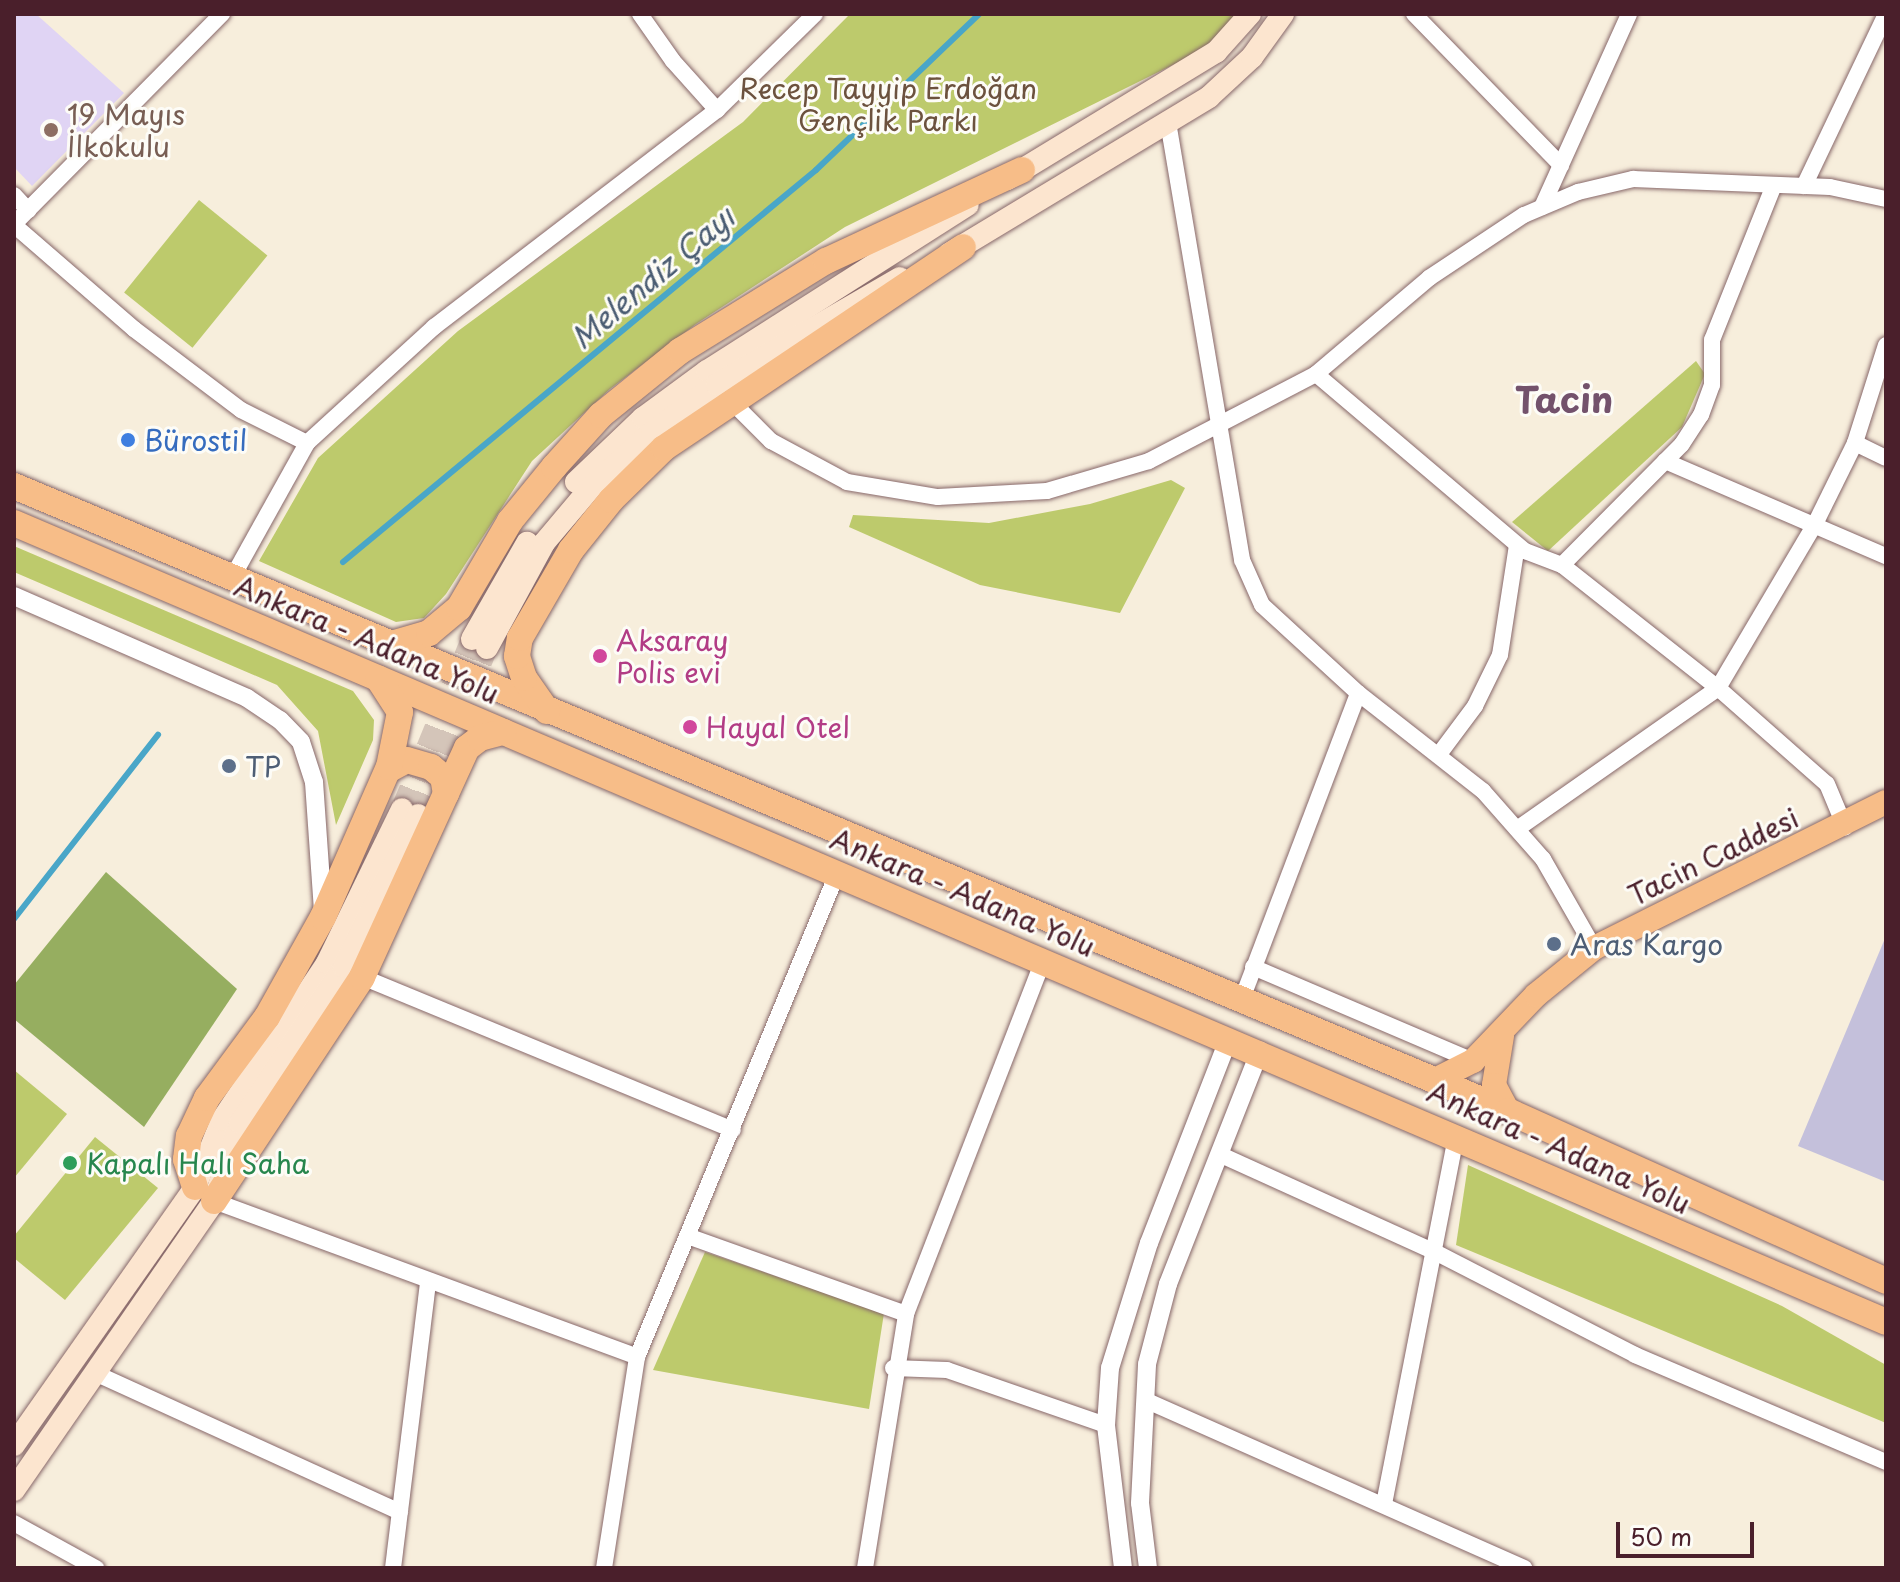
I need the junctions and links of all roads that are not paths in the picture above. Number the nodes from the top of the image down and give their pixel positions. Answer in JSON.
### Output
{"nodes":[{"id":1,"x":640,"y":14,"type":"edge"},
{"id":2,"x":815,"y":14,"type":"edge"},
{"id":3,"x":1250,"y":14,"type":"edge"},
{"id":4,"x":1283,"y":14,"type":"edge"},
{"id":5,"x":1414,"y":14,"type":"edge"},
{"id":6,"x":1629,"y":14,"type":"edge"},
{"id":7,"x":1886,"y":14,"type":"edge"},
{"id":8,"x":211,"y":18,"type":"edge"},
{"id":9,"x":717,"y":110,"type":"junction"},
{"id":10,"x":1168,"y":122,"type":"junction"},
{"id":11,"x":1561,"y":165,"type":"junction"},
{"id":12,"x":1022,"y":170,"type":"junction"},
{"id":13,"x":1774,"y":185,"type":"junction"},
{"id":14,"x":1804,"y":186,"type":"junction"},
{"id":15,"x":14,"y":195,"type":"edge"},
{"id":16,"x":1886,"y":199,"type":"edge"},
{"id":17,"x":1542,"y":207,"type":"junction"},
{"id":18,"x":28,"y":210,"type":"junction"},
{"id":19,"x":14,"y":225,"type":"edge"},
{"id":20,"x":963,"y":247,"type":"junction"},
{"id":21,"x":1886,"y":345,"type":"edge"},
{"id":22,"x":1316,"y":374,"type":"junction"},
{"id":23,"x":731,"y":401,"type":"junction"},
{"id":24,"x":1219,"y":426,"type":"junction"},
{"id":25,"x":307,"y":443,"type":"junction"},
{"id":26,"x":1855,"y":443,"type":"junction"},
{"id":27,"x":1886,"y":458,"type":"edge"},
{"id":28,"x":1665,"y":461,"type":"junction"},
{"id":29,"x":14,"y":486,"type":"edge"},
{"id":30,"x":14,"y":523,"type":"edge"},
{"id":31,"x":1815,"y":524,"type":"junction"},
{"id":32,"x":1517,"y":545,"type":"junction"},
{"id":33,"x":1886,"y":556,"type":"edge"},
{"id":34,"x":1562,"y":565,"type":"junction"},
{"id":35,"x":232,"y":578,"type":"junction"},
{"id":36,"x":14,"y":596,"type":"edge"},
{"id":37,"x":388,"y":645,"type":"junction"},
{"id":38,"x":378,"y":678,"type":"junction"},
{"id":39,"x":1718,"y":688,"type":"junction"},
{"id":40,"x":1358,"y":693,"type":"junction"},
{"id":41,"x":547,"y":711,"type":"junction"},
{"id":42,"x":503,"y":732,"type":"junction"},
{"id":43,"x":1440,"y":753,"type":"junction"},
{"id":44,"x":388,"y":770,"type":"junction"},
{"id":45,"x":446,"y":794,"type":"junction"},
{"id":46,"x":1886,"y":802,"type":"edge"},
{"id":47,"x":410,"y":812,"type":"tunnel mouth"},
{"id":48,"x":1886,"y":822,"type":"edge"},
{"id":49,"x":1845,"y":827,"type":"junction"},
{"id":50,"x":1517,"y":829,"type":"junction"},
{"id":51,"x":837,"y":874,"type":"junction"},
{"id":52,"x":323,"y":917,"type":"junction"},
{"id":53,"x":1594,"y":948,"type":"junction"},
{"id":54,"x":1043,"y":960,"type":"junction"},
{"id":55,"x":1253,"y":967,"type":"junction"},
{"id":56,"x":362,"y":977,"type":"junction"},
{"id":57,"x":1242,"y":999,"type":"junction"},
{"id":58,"x":1502,"y":1036,"type":"junction"},
{"id":59,"x":1229,"y":1038,"type":"junction"},
{"id":60,"x":1260,"y":1051,"type":"junction"},
{"id":61,"x":1473,"y":1061,"type":"junction"},
{"id":62,"x":1433,"y":1081,"type":"junction"},
{"id":63,"x":1508,"y":1111,"type":"junction"},
{"id":64,"x":733,"y":1130,"type":"junction"},
{"id":65,"x":1456,"y":1137,"type":"junction"},
{"id":66,"x":1219,"y":1154,"type":"junction"},
{"id":67,"x":204,"y":1194,"type":"junction"},
{"id":68,"x":690,"y":1237,"type":"junction"},
{"id":69,"x":1781,"y":1237,"type":"junction"},
{"id":70,"x":1435,"y":1252,"type":"junction"},
{"id":71,"x":1886,"y":1261,"type":"edge"},
{"id":72,"x":1759,"y":1269,"type":"junction"},
{"id":73,"x":428,"y":1281,"type":"junction"},
{"id":74,"x":1886,"y":1281,"type":"edge"},
{"id":75,"x":906,"y":1314,"type":"junction"},
{"id":76,"x":1886,"y":1322,"type":"edge"},
{"id":77,"x":1886,"y":1343,"type":"edge"},
{"id":78,"x":637,"y":1357,"type":"junction"},
{"id":79,"x":893,"y":1368,"type":"junction"},
{"id":80,"x":95,"y":1373,"type":"junction"},
{"id":81,"x":1145,"y":1400,"type":"junction"},
{"id":82,"x":1106,"y":1425,"type":"junction"},
{"id":83,"x":14,"y":1445,"type":"edge"},
{"id":84,"x":1886,"y":1462,"type":"edge"},
{"id":85,"x":14,"y":1490,"type":"edge"},
{"id":86,"x":1384,"y":1504,"type":"junction"},
{"id":87,"x":400,"y":1512,"type":"junction"},
{"id":88,"x":14,"y":1523,"type":"edge"},
{"id":89,"x":96,"y":1568,"type":"edge"},
{"id":90,"x":393,"y":1568,"type":"edge"},
{"id":91,"x":604,"y":1568,"type":"edge"},
{"id":92,"x":865,"y":1568,"type":"edge"},
{"id":93,"x":1123,"y":1568,"type":"edge"},
{"id":94,"x":1148,"y":1568,"type":"edge"},
{"id":95,"x":1524,"y":1568,"type":"edge"}],
"edges":[{"from":1,"to":9,"type":"street"},
{"from":2,"to":9,"type":"street"},
{"from":3,"to":12,"type":"main road"},
{"from":4,"to":10,"type":"main road"},
{"from":5,"to":11,"type":"street"},
{"from":6,"to":11,"type":"street"},
{"from":7,"to":14,"type":"street"},
{"from":8,"to":18,"type":"street"},
{"from":9,"to":25,"type":"street"},
{"from":10,"to":20,"type":"main road"},
{"from":10,"to":24,"type":"street"},
{"from":11,"to":17,"type":"street"},
{"from":12,"to":20,"type":"main road"},
{"from":12,"to":37,"type":"highway"},
{"from":13,"to":14,"type":"street"},
{"from":13,"to":17,"type":"street"},
{"from":13,"to":28,"type":"street"},
{"from":14,"to":16,"type":"street"},
{"from":15,"to":18,"type":"street"},
{"from":17,"to":22,"type":"street"},
{"from":18,"to":19,"type":"street"},
{"from":19,"to":25,"type":"street"},
{"from":20,"to":23,"type":"highway"},
{"from":21,"to":26,"type":"street"},
{"from":22,"to":24,"type":"street"},
{"from":22,"to":32,"type":"street"},
{"from":23,"to":24,"type":"street"},
{"from":23,"to":41,"type":"highway"},
{"from":24,"to":40,"type":"street"},
{"from":25,"to":35,"type":"street"},
{"from":26,"to":27,"type":"street"},
{"from":26,"to":31,"type":"street"},
{"from":28,"to":31,"type":"street"},
{"from":28,"to":34,"type":"street"},
{"from":29,"to":35,"type":"highway","name":"Ankara - Adana Yolu"},
{"from":30,"to":38,"type":"highway","name":"Ankara - Adana Yolu"},
{"from":31,"to":33,"type":"street"},
{"from":31,"to":39,"type":"street"},
{"from":32,"to":34,"type":"street"},
{"from":32,"to":43,"type":"street"},
{"from":34,"to":39,"type":"street"},
{"from":35,"to":37,"type":"highway","name":"Ankara - Adana Yolu"},
{"from":36,"to":52,"type":"street"},
{"from":37,"to":41,"type":"highway","name":"Ankara - Adana Yolu"},
{"from":38,"to":42,"type":"highway","name":"Ankara - Adana Yolu"},
{"from":38,"to":44,"type":"highway"},
{"from":39,"to":49,"type":"street"},
{"from":39,"to":50,"type":"street"},
{"from":40,"to":43,"type":"street"},
{"from":40,"to":55,"type":"street"},
{"from":41,"to":57,"type":"highway","name":"Ankara - Adana Yolu"},
{"from":42,"to":45,"type":"highway"},
{"from":42,"to":51,"type":"highway","name":"Ankara - Adana Yolu"},
{"from":43,"to":50,"type":"street"},
{"from":44,"to":45,"type":"highway"},
{"from":44,"to":52,"type":"highway"},
{"from":45,"to":56,"type":"highway"},
{"from":46,"to":49,"type":"main road","name":"Tacin Caddesi"},
{"from":47,"to":67,"type":"main road"},
{"from":48,"to":49,"type":"main road","name":"Tacin Caddesi"},
{"from":49,"to":53,"type":"main road","name":"Tacin Caddesi"},
{"from":50,"to":53,"type":"street"},
{"from":51,"to":54,"type":"highway","name":"Ankara - Adana Yolu"},
{"from":51,"to":64,"type":"street"},
{"from":52,"to":67,"type":"highway"},
{"from":53,"to":58,"type":"main road","name":"Tacin Caddesi"},
{"from":54,"to":59,"type":"highway","name":"Ankara - Adana Yolu"},
{"from":54,"to":75,"type":"street"},
{"from":55,"to":57,"type":"street"},
{"from":55,"to":61,"type":"street"},
{"from":56,"to":64,"type":"street"},
{"from":56,"to":67,"type":"highway"},
{"from":57,"to":62,"type":"highway","name":"Ankara - Adana Yolu"},
{"from":58,"to":61,"type":"main road","name":"Tacin Caddesi"},
{"from":58,"to":63,"type":"main road"},
{"from":59,"to":60,"type":"highway","name":"Ankara - Adana Yolu"},
{"from":59,"to":82,"type":"street"},
{"from":60,"to":65,"type":"highway","name":"Ankara - Adana Yolu"},
{"from":60,"to":66,"type":"street"},
{"from":61,"to":62,"type":"main road","name":"Tacin Caddesi"},
{"from":62,"to":63,"type":"highway","name":"Ankara - Adana Yolu"},
{"from":63,"to":69,"type":"highway","name":"Ankara - Adana Yolu"},
{"from":64,"to":68,"type":"street"},
{"from":65,"to":70,"type":"street"},
{"from":65,"to":72,"type":"highway","name":"Ankara - Adana Yolu"},
{"from":66,"to":70,"type":"street"},
{"from":66,"to":81,"type":"street"},
{"from":67,"to":73,"type":"street"},
{"from":67,"to":80,"type":"main road"},
{"from":67,"to":83,"type":"main road"},
{"from":68,"to":75,"type":"street"},
{"from":68,"to":78,"type":"street"},
{"from":69,"to":71,"type":"highway"},
{"from":69,"to":74,"type":"highway","name":"Ankara - Adana Yolu"},
{"from":70,"to":84,"type":"street"},
{"from":70,"to":86,"type":"street"},
{"from":72,"to":76,"type":"highway","name":"Ankara - Adana Yolu"},
{"from":72,"to":77,"type":"highway"},
{"from":73,"to":78,"type":"street"},
{"from":73,"to":87,"type":"street"},
{"from":75,"to":79,"type":"street"},
{"from":78,"to":91,"type":"street"},
{"from":79,"to":82,"type":"street"},
{"from":79,"to":92,"type":"street"},
{"from":80,"to":85,"type":"main road"},
{"from":80,"to":87,"type":"street"},
{"from":81,"to":86,"type":"street"},
{"from":81,"to":94,"type":"street"},
{"from":82,"to":93,"type":"street"},
{"from":86,"to":95,"type":"street"},
{"from":87,"to":90,"type":"street"},
{"from":88,"to":89,"type":"street"}]}
